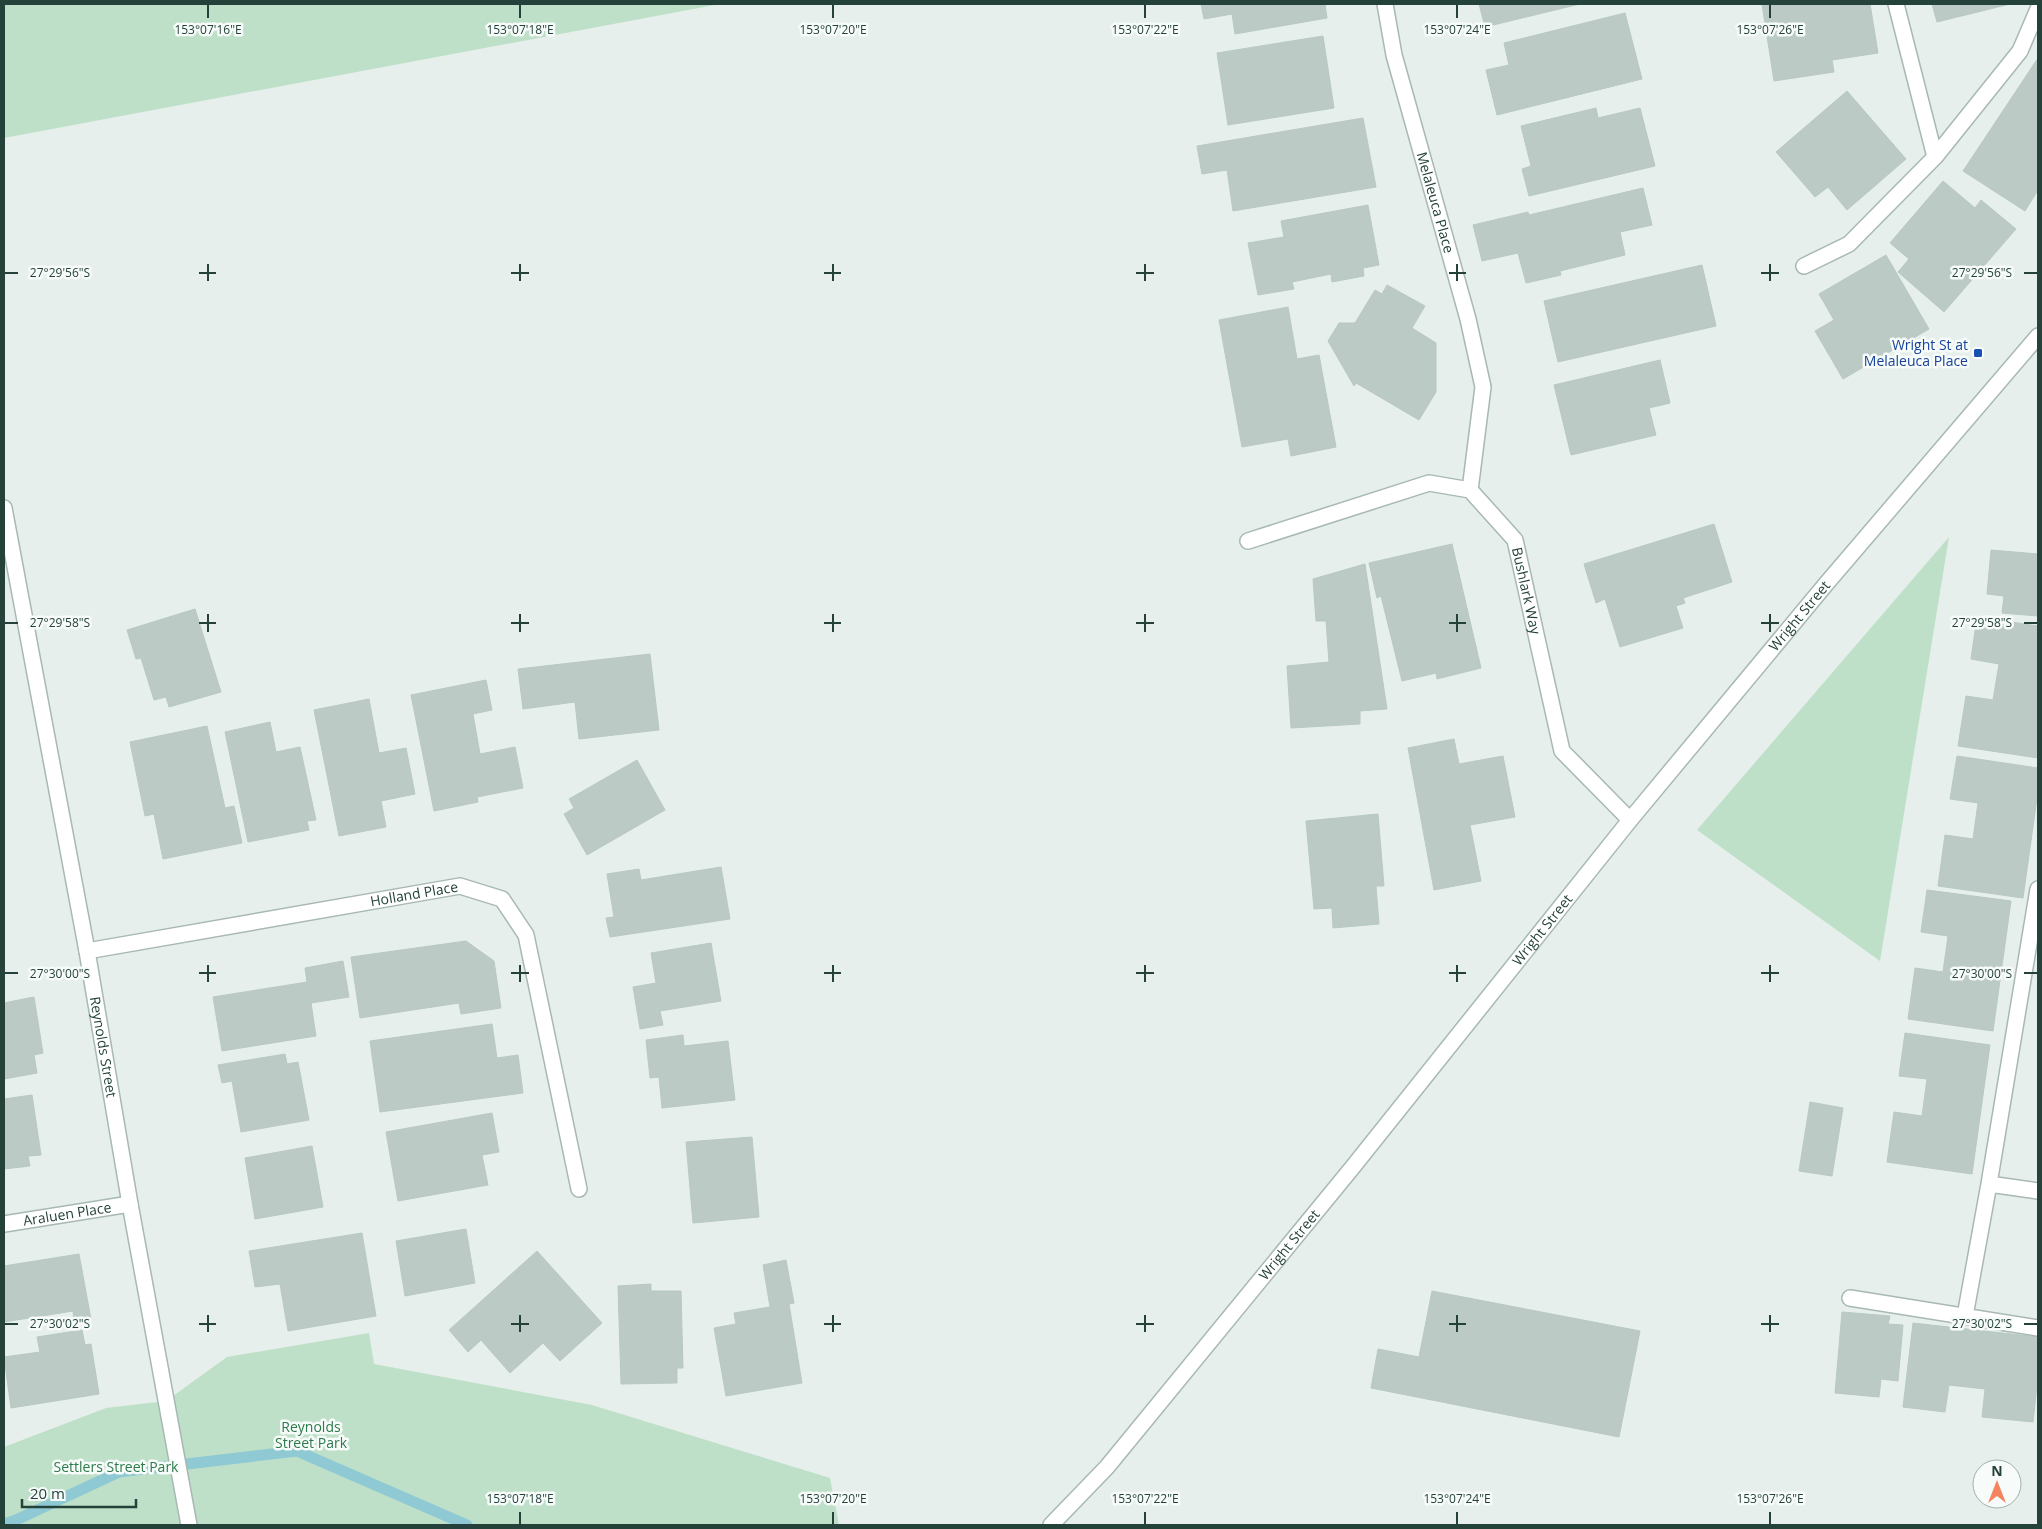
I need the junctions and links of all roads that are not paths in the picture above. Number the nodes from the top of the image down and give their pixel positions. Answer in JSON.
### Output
{"nodes":[{"id":1,"x":1385,"y":4,"type":"edge"},
{"id":2,"x":1896,"y":4,"type":"edge"},
{"id":3,"x":2038,"y":9,"type":"edge"},
{"id":4,"x":1935,"y":157,"type":"junction"},
{"id":5,"x":1804,"y":266,"type":"dead end"},
{"id":6,"x":2038,"y":336,"type":"edge"},
{"id":7,"x":1470,"y":490,"type":"junction"},
{"id":8,"x":4,"y":508,"type":"edge"},
{"id":9,"x":1248,"y":541,"type":"dead end"},
{"id":10,"x":1630,"y":820,"type":"junction"},
{"id":11,"x":2038,"y":889,"type":"edge"},
{"id":12,"x":87,"y":951,"type":"junction"},
{"id":13,"x":1989,"y":1184,"type":"junction"},
{"id":14,"x":579,"y":1189,"type":"dead end"},
{"id":15,"x":2038,"y":1191,"type":"edge"},
{"id":16,"x":130,"y":1204,"type":"junction"},
{"id":17,"x":4,"y":1224,"type":"edge"},
{"id":18,"x":1850,"y":1298,"type":"dead end"},
{"id":19,"x":1965,"y":1316,"type":"junction"},
{"id":20,"x":2038,"y":1328,"type":"edge"},
{"id":21,"x":189,"y":1525,"type":"edge"},
{"id":22,"x":1052,"y":1525,"type":"edge"}],
"edges":[{"from":1,"to":7,"type":"street","name":"Melaleuca Place"},
{"from":2,"to":4,"type":"street"},
{"from":3,"to":4,"type":"street"},
{"from":4,"to":5,"type":"street"},
{"from":6,"to":10,"type":"street","name":"Wright Street"},
{"from":7,"to":9,"type":"street"},
{"from":7,"to":10,"type":"street","name":"Bushlark Way"},
{"from":8,"to":12,"type":"street","name":"Reynolds Street"},
{"from":10,"to":22,"type":"street","name":"Wright Street"},
{"from":11,"to":13,"type":"street"},
{"from":12,"to":14,"type":"street","name":"Holland Place"},
{"from":12,"to":16,"type":"street","name":"Reynolds Street"},
{"from":13,"to":15,"type":"street"},
{"from":13,"to":19,"type":"street"},
{"from":16,"to":17,"type":"street","name":"Araluen Place"},
{"from":16,"to":21,"type":"street","name":"Reynolds Street"},
{"from":18,"to":19,"type":"street"},
{"from":19,"to":20,"type":"street"}]}
